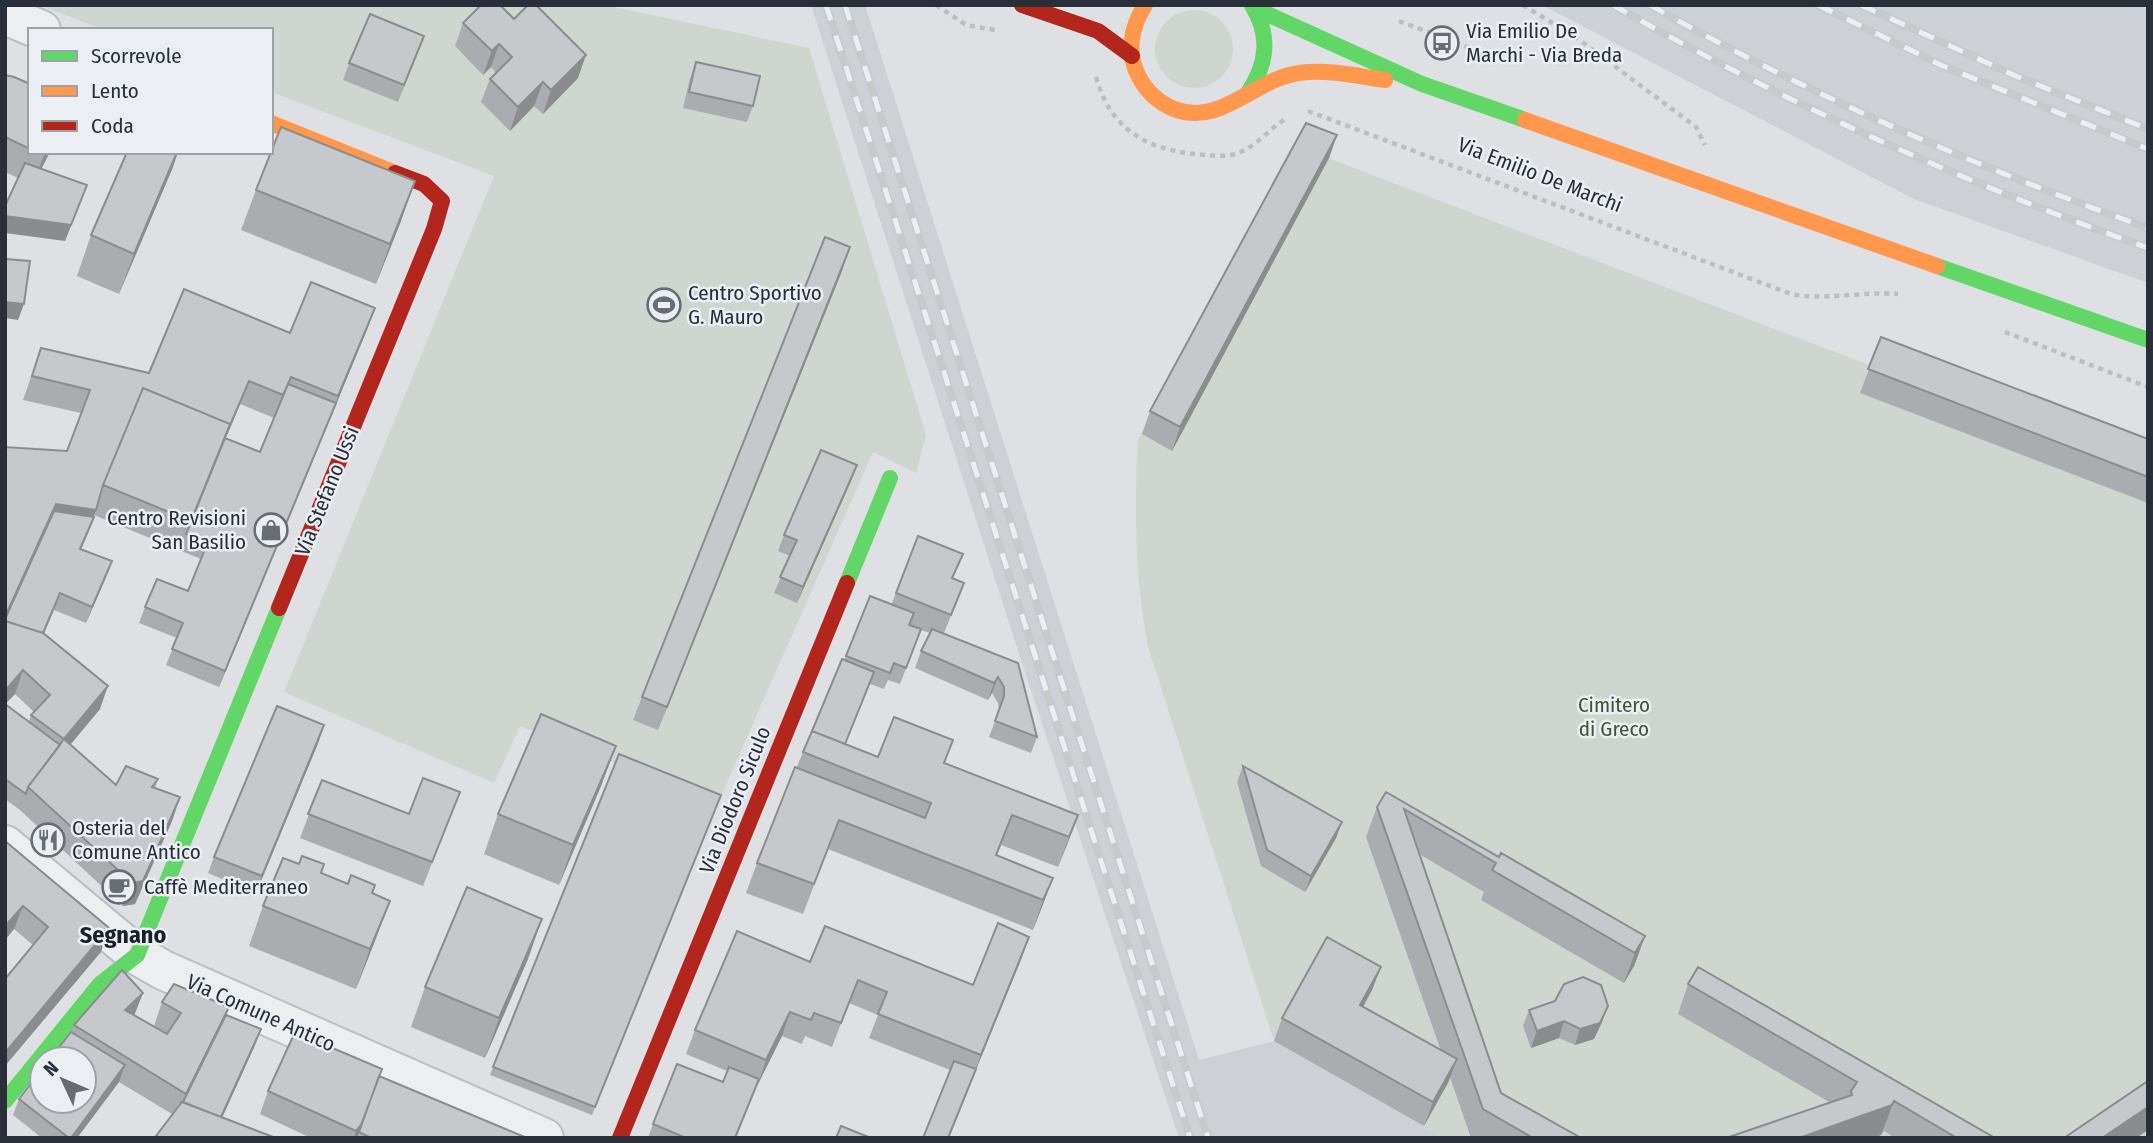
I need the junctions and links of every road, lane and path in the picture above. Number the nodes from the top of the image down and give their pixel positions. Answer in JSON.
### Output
{"nodes":[{"id":1,"x":1022,"y":5,"type":"edge"},
{"id":2,"x":1145,"y":5,"type":"edge"},
{"id":3,"x":1523,"y":5,"type":"edge"},
{"id":4,"x":939,"y":6,"type":"edge"},
{"id":5,"x":1253,"y":6,"type":"edge"},
{"id":6,"x":5,"y":15,"type":"edge"},
{"id":7,"x":1399,"y":21,"type":"dead end"},
{"id":8,"x":36,"y":28,"type":"edge"},
{"id":9,"x":1003,"y":32,"type":"dead end"},
{"id":10,"x":1132,"y":56,"type":"junction"},
{"id":11,"x":1494,"y":57,"type":"dead end"},
{"id":12,"x":1095,"y":73,"type":"dead end"},
{"id":13,"x":1422,"y":84,"type":"junction"},
{"id":14,"x":1248,"y":93,"type":"junction"},
{"id":15,"x":273,"y":124,"type":"edge"},
{"id":16,"x":1707,"y":149,"type":"dead end"},
{"id":17,"x":1906,"y":294,"type":"dead end"},
{"id":18,"x":1995,"y":328,"type":"dead end"},
{"id":19,"x":2148,"y":340,"type":"edge"},
{"id":20,"x":2148,"y":387,"type":"edge"},
{"id":21,"x":890,"y":478,"type":"dead end"},
{"id":22,"x":5,"y":845,"type":"edge"},
{"id":23,"x":136,"y":955,"type":"junction"},
{"id":24,"x":5,"y":1101,"type":"edge"},
{"id":25,"x":544,"y":1138,"type":"edge"},
{"id":26,"x":620,"y":1138,"type":"edge"}],
"edges":[{"from":1,"to":10,"type":"street","name":"Via Emilio De Marchi"},
{"from":2,"to":10,"type":"street"},
{"from":3,"to":16,"type":"path"},
{"from":4,"to":9,"type":"path"},
{"from":5,"to":13,"type":"street","name":"Via Emilio De Marchi"},
{"from":5,"to":14,"type":"street","name":"Via Emilio De Marchi"},
{"from":6,"to":8,"type":"street"},
{"from":7,"to":11,"type":"path"},
{"from":10,"to":14,"type":"street","name":"Via Emilio De Marchi"},
{"from":12,"to":17,"type":"path","name":"Via Emilio De Marchi"},
{"from":13,"to":14,"type":"street","name":"Via Emilio De Marchi"},
{"from":13,"to":19,"type":"street","name":"Via Emilio De Marchi"},
{"from":15,"to":23,"type":"street","name":"Via Stefano Ussi"},
{"from":18,"to":20,"type":"path"},
{"from":21,"to":26,"type":"street","name":"Via Diodoro Siculo"},
{"from":22,"to":23,"type":"street","name":"Via Comune Antico"},
{"from":23,"to":24,"type":"street"},
{"from":23,"to":25,"type":"street","name":"Via Comune Antico"}]}
